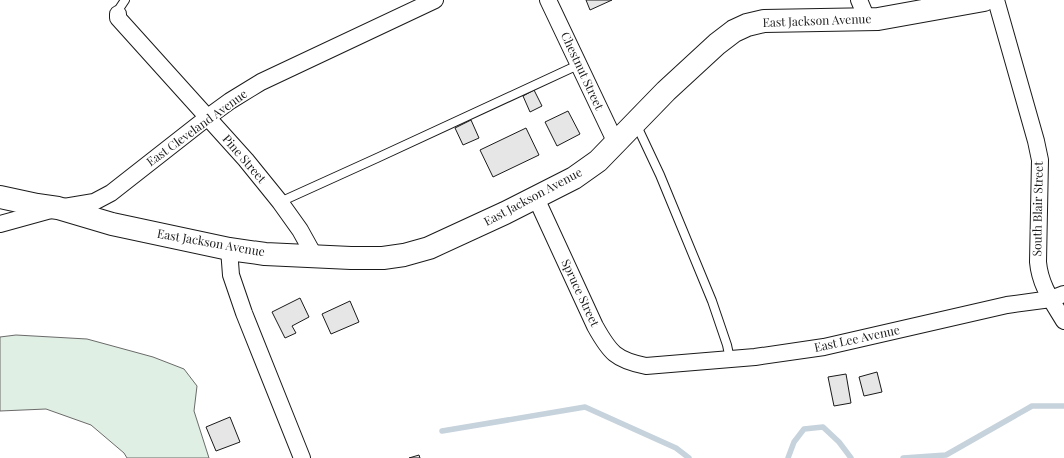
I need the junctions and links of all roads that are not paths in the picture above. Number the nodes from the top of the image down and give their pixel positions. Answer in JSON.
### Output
{"nodes":[{"id":1,"x":435,"y":0,"type":"edge"},
{"id":2,"x":548,"y":0,"type":"edge"},
{"id":3,"x":984,"y":0,"type":"edge"},
{"id":4,"x":996,"y":0,"type":"edge"},
{"id":5,"x":122,"y":7,"type":"edge"},
{"id":6,"x":863,"y":10,"type":"edge"},
{"id":7,"x":578,"y":64,"type":"junction"},
{"id":8,"x":208,"y":117,"type":"junction"},
{"id":9,"x":634,"y":122,"type":"junction"},
{"id":10,"x":615,"y":141,"type":"junction"},
{"id":11,"x":0,"y":197,"type":"edge"},
{"id":12,"x":536,"y":198,"type":"junction"},
{"id":13,"x":280,"y":202,"type":"junction"},
{"id":14,"x":58,"y":208,"type":"junction"},
{"id":15,"x":0,"y":224,"type":"edge"},
{"id":16,"x":229,"y":249,"type":"junction"},
{"id":17,"x":315,"y":257,"type":"junction"},
{"id":18,"x":1058,"y":296,"type":"edge"},
{"id":19,"x":1064,"y":321,"type":"edge"},
{"id":20,"x":730,"y":359,"type":"junction"},
{"id":21,"x":646,"y":366,"type":"joint"},
{"id":22,"x":302,"y":458,"type":"edge"}],
"edges":[{"from":1,"to":8,"type":"street","name":"East Cleveland Avenue"},
{"from":2,"to":7,"type":"street","name":"Chestnut Street"},
{"from":3,"to":6,"type":"street","name":"East Jackson Avenue"},
{"from":4,"to":18,"type":"street","name":"South Blair Street"},
{"from":5,"to":8,"type":"street","name":"Pine Street"},
{"from":6,"to":9,"type":"street","name":"East Jackson Avenue"},
{"from":7,"to":10,"type":"street","name":"Chestnut Street"},
{"from":7,"to":13,"type":"lane"},
{"from":8,"to":13,"type":"street","name":"Pine Street"},
{"from":8,"to":14,"type":"street","name":"East Cleveland Avenue"},
{"from":9,"to":10,"type":"street","name":"East Jackson Avenue"},
{"from":9,"to":20,"type":"lane"},
{"from":10,"to":12,"type":"street","name":"East Jackson Avenue"},
{"from":11,"to":14,"type":"street","name":"East Jackson Avenue"},
{"from":12,"to":17,"type":"street","name":"East Jackson Avenue"},
{"from":12,"to":21,"type":"street","name":"Spruce Street"},
{"from":13,"to":17,"type":"street","name":"Pine Street"},
{"from":14,"to":15,"type":"street","name":"East Cleveland Avenue"},
{"from":14,"to":16,"type":"street","name":"East Jackson Avenue"},
{"from":16,"to":17,"type":"street","name":"East Jackson Avenue"},
{"from":16,"to":22,"type":"street"},
{"from":18,"to":19,"type":"street","name":"South Blair Street"},
{"from":18,"to":20,"type":"street","name":"East Lee Avenue"},
{"from":20,"to":21,"type":"street","name":"East Lee Avenue"}]}
